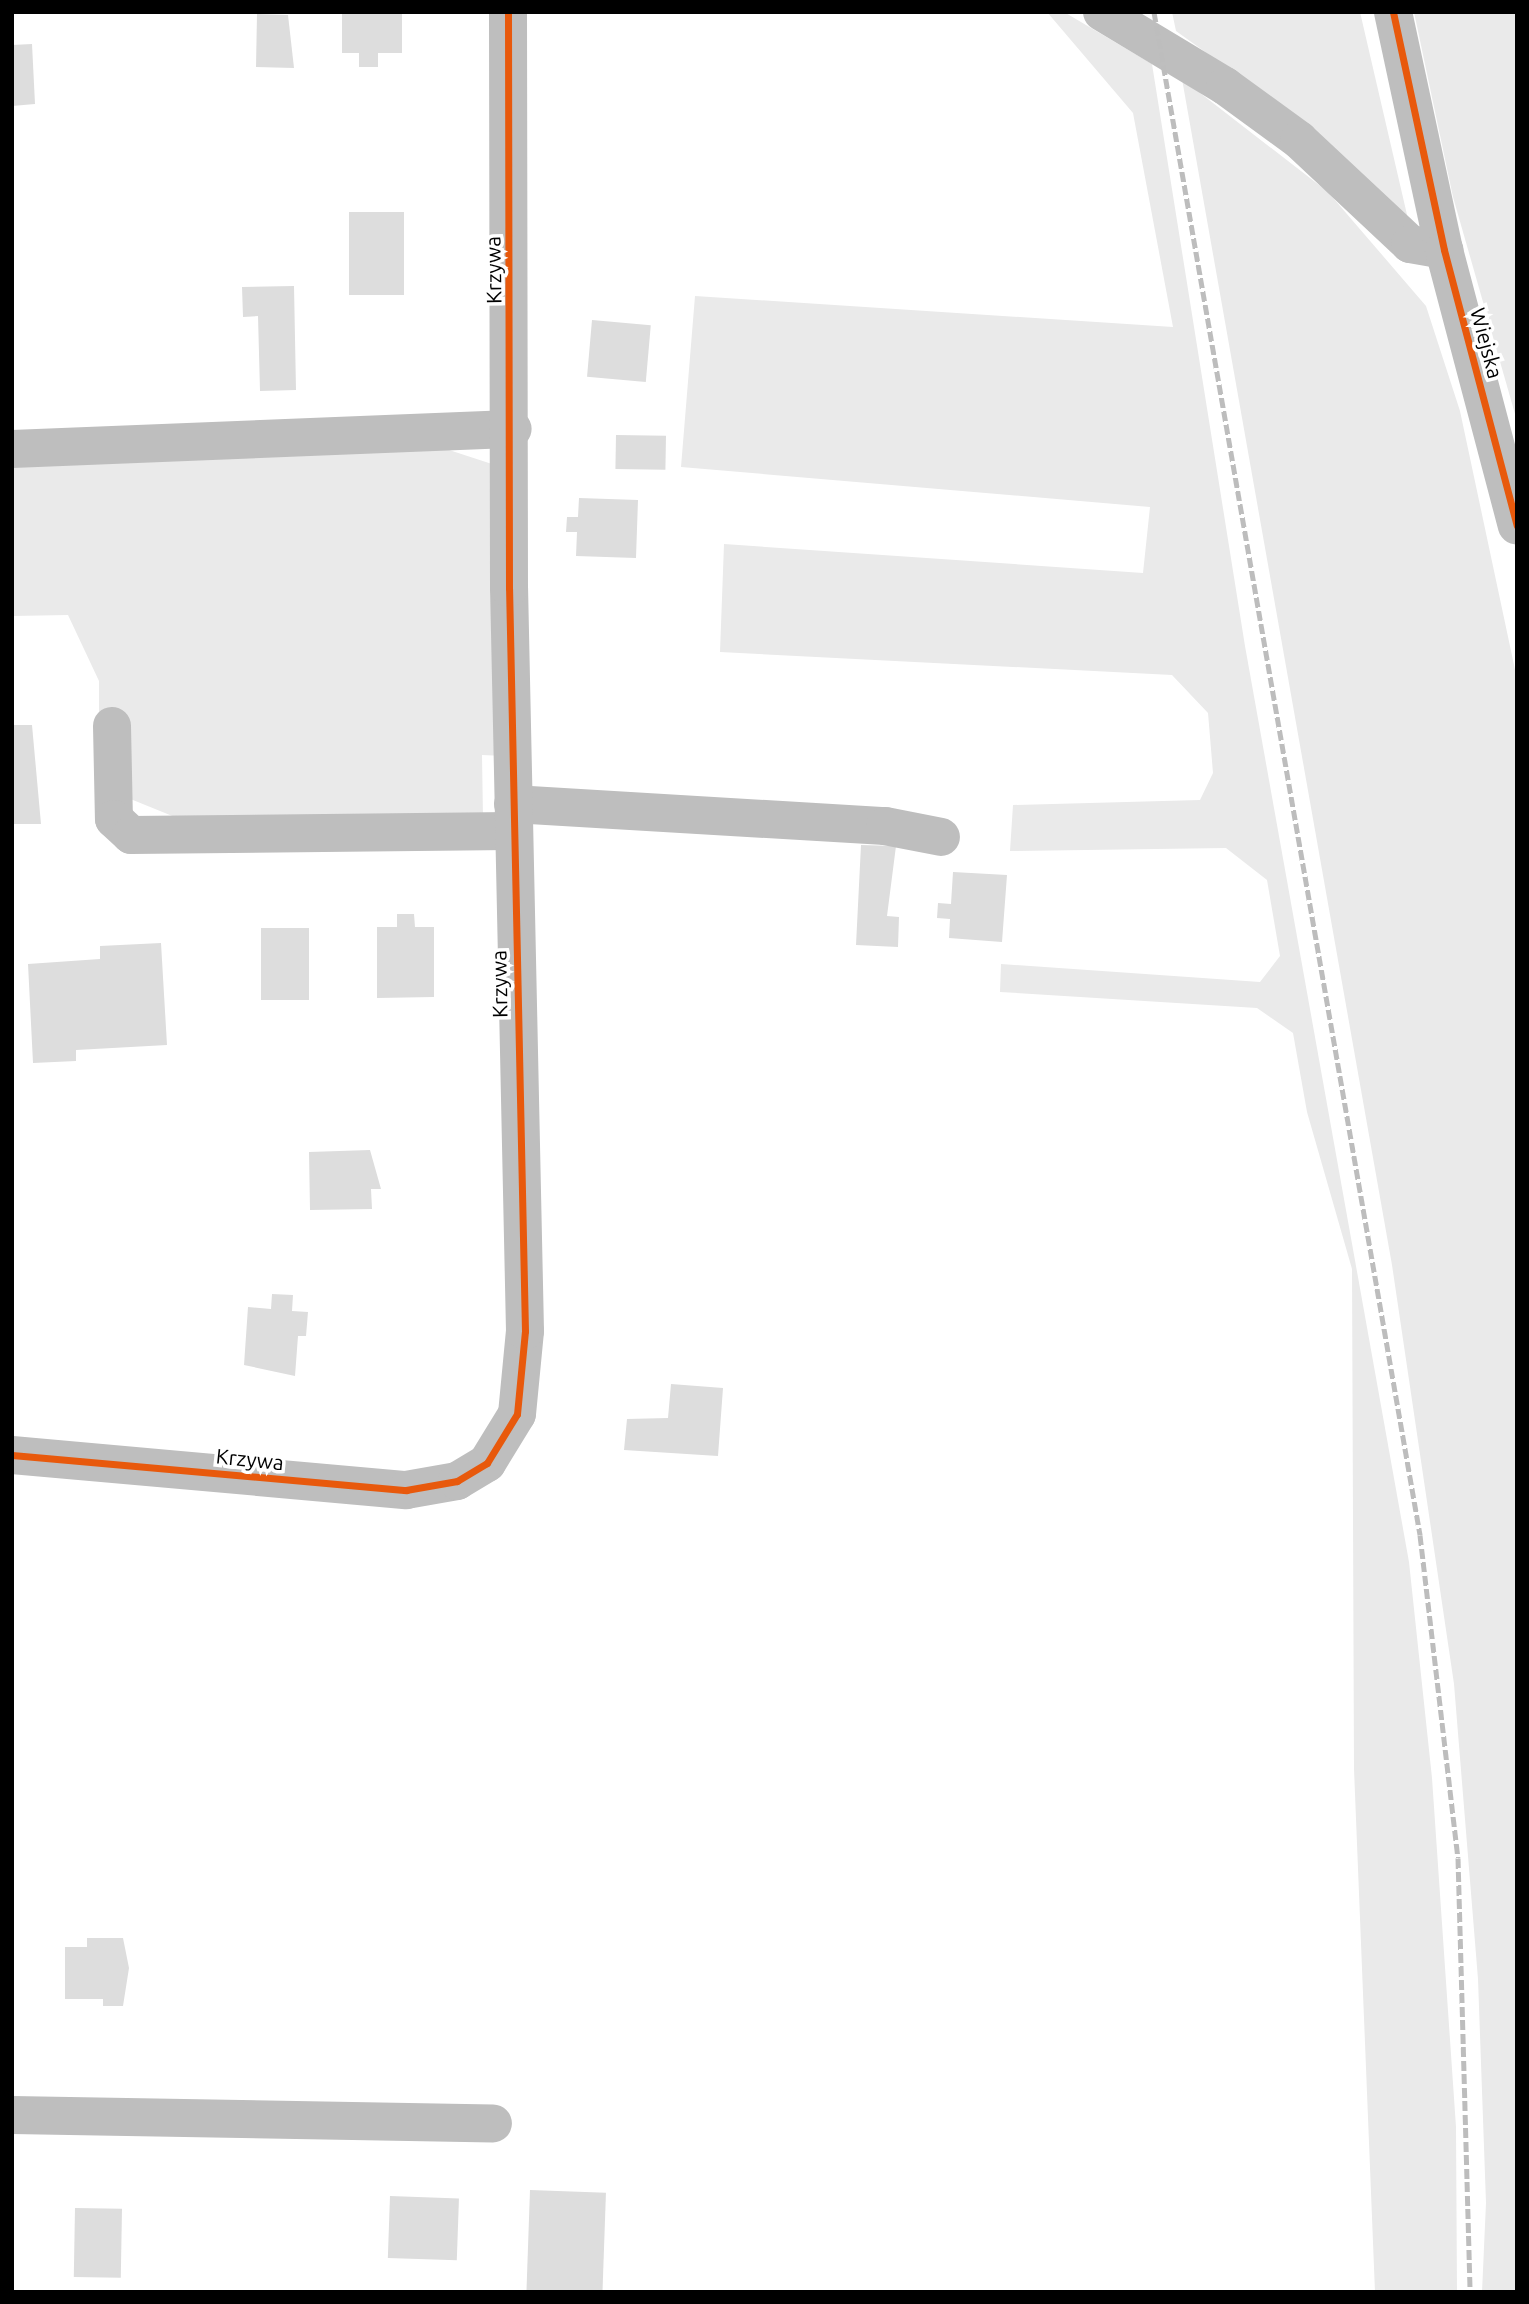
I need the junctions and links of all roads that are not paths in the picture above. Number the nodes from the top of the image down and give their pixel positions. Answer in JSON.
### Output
{"nodes":[{"id":1,"x":508,"y":12,"type":"edge"},
{"id":2,"x":1102,"y":12,"type":"edge"},
{"id":3,"x":1393,"y":12,"type":"edge"},
{"id":4,"x":1444,"y":250,"type":"junction"},
{"id":5,"x":513,"y":429,"type":"junction"},
{"id":6,"x":12,"y":449,"type":"edge"},
{"id":7,"x":1517,"y":526,"type":"edge"},
{"id":8,"x":112,"y":726,"type":"dead end"},
{"id":9,"x":513,"y":817,"type":"junction"},
{"id":10,"x":941,"y":837,"type":"dead end"},
{"id":11,"x":12,"y":1455,"type":"edge"},
{"id":12,"x":12,"y":2115,"type":"edge"},
{"id":13,"x":493,"y":2123,"type":"dead end"}],
"edges":[{"from":1,"to":5,"type":"street","name":"Krzywa"},
{"from":2,"to":4,"type":"street"},
{"from":3,"to":4,"type":"street","name":"Wiejska"},
{"from":4,"to":7,"type":"street","name":"Wiejska"},
{"from":5,"to":6,"type":"street"},
{"from":5,"to":9,"type":"street","name":"Krzywa"},
{"from":8,"to":9,"type":"street"},
{"from":9,"to":10,"type":"street"},
{"from":9,"to":11,"type":"street","name":"Krzywa"},
{"from":12,"to":13,"type":"street"}]}
